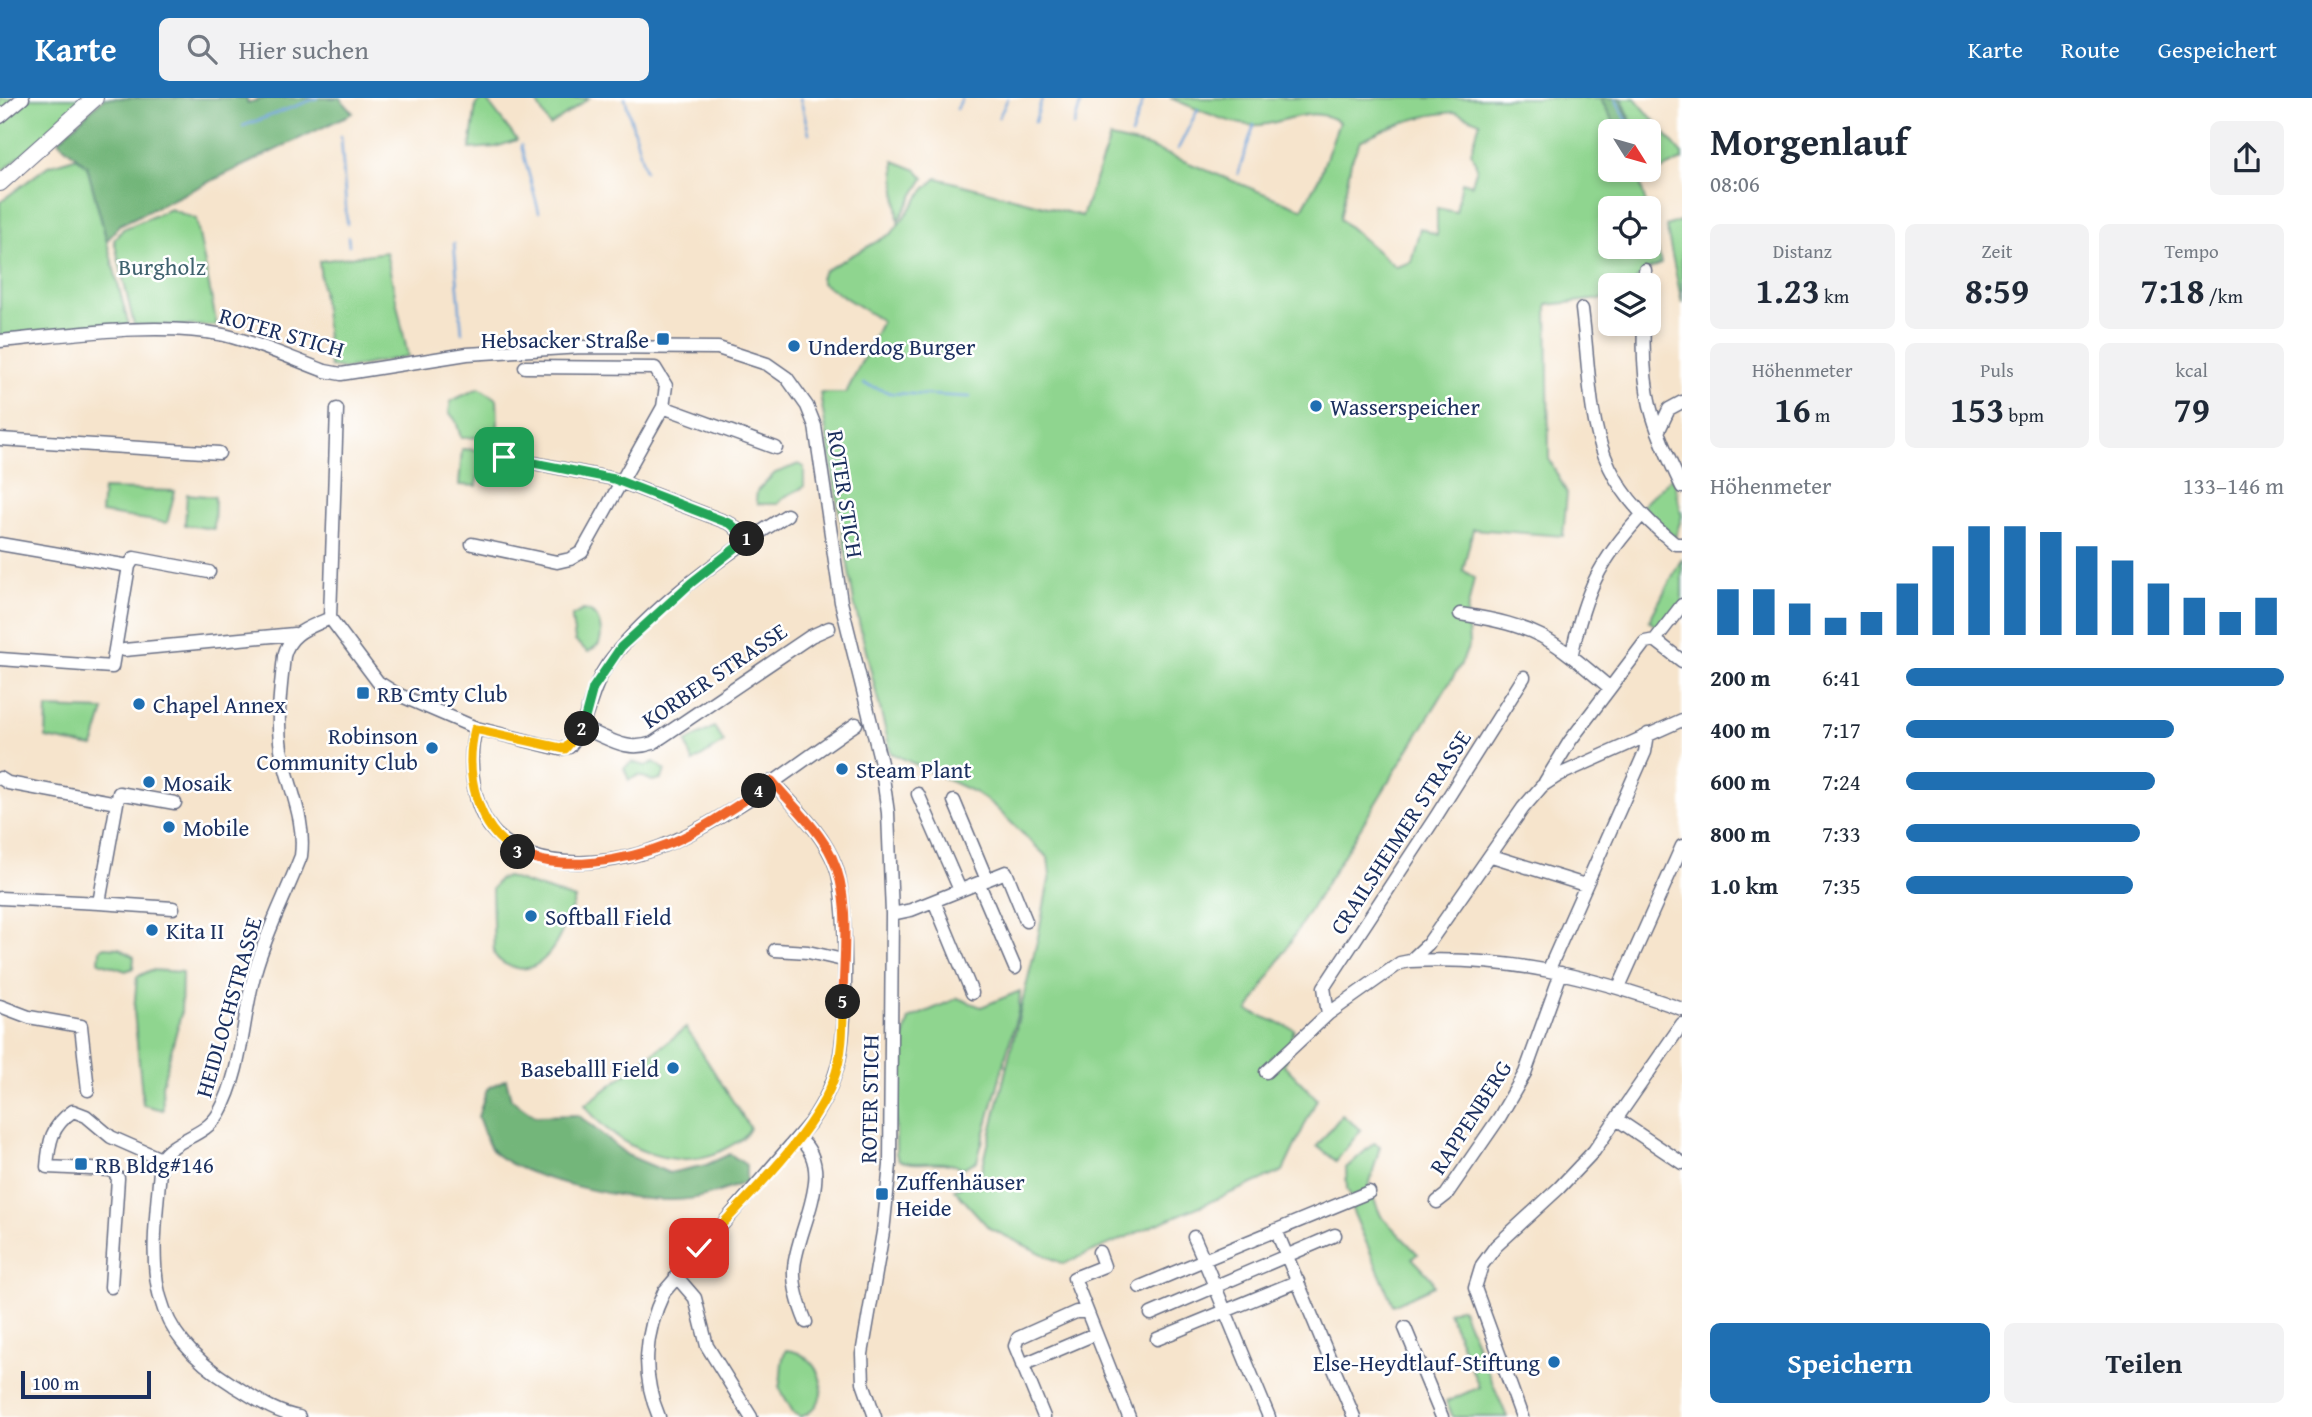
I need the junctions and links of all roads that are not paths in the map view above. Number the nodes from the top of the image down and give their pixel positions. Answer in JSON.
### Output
{"nodes":[{"id":1,"x":23,"y":98,"type":"edge"},
{"id":2,"x":95,"y":98,"type":"edge"},
{"id":3,"x":0,"y":117,"type":"edge"},
{"id":4,"x":0,"y":183,"type":"edge"},
{"id":5,"x":1583,"y":309,"type":"dead end"},
{"id":6,"x":1644,"y":336,"type":"edge"},
{"id":7,"x":0,"y":341,"type":"edge"},
{"id":8,"x":525,"y":367,"type":"dead end"},
{"id":9,"x":1682,"y":402,"type":"edge"},
{"id":10,"x":663,"y":407,"type":"junction"},
{"id":11,"x":337,"y":409,"type":"dead end"},
{"id":12,"x":1658,"y":432,"type":"junction"},
{"id":13,"x":0,"y":439,"type":"edge"},
{"id":14,"x":776,"y":449,"type":"dead end"},
{"id":15,"x":219,"y":453,"type":"dead end"},
{"id":16,"x":504,"y":457,"type":"dead end"},
{"id":17,"x":622,"y":483,"type":"junction"},
{"id":18,"x":1682,"y":486,"type":"edge"},
{"id":19,"x":787,"y":515,"type":"dead end"},
{"id":20,"x":1642,"y":515,"type":"junction"},
{"id":21,"x":748,"y":540,"type":"junction"},
{"id":22,"x":0,"y":544,"type":"edge"},
{"id":23,"x":472,"y":544,"type":"dead end"},
{"id":24,"x":1682,"y":544,"type":"edge"},
{"id":25,"x":129,"y":566,"type":"junction"},
{"id":26,"x":209,"y":572,"type":"dead end"},
{"id":27,"x":1682,"y":605,"type":"edge"},
{"id":28,"x":1460,"y":614,"type":"dead end"},
{"id":29,"x":330,"y":618,"type":"junction"},
{"id":30,"x":829,"y":628,"type":"dead end"},
{"id":31,"x":294,"y":634,"type":"junction"},
{"id":32,"x":1655,"y":640,"type":"junction"},
{"id":33,"x":124,"y":650,"type":"dead end"},
{"id":34,"x":1572,"y":653,"type":"junction"},
{"id":35,"x":0,"y":659,"type":"edge"},
{"id":36,"x":1682,"y":661,"type":"edge"},
{"id":37,"x":1524,"y":677,"type":"dead end"},
{"id":38,"x":1610,"y":688,"type":"junction"},
{"id":39,"x":1682,"y":720,"type":"edge"},
{"id":40,"x":856,"y":724,"type":"dead end"},
{"id":41,"x":582,"y":728,"type":"junction"},
{"id":42,"x":475,"y":729,"type":"junction"},
{"id":43,"x":1648,"y":734,"type":"junction"},
{"id":44,"x":1566,"y":748,"type":"junction"},
{"id":45,"x":1583,"y":765,"type":"junction"},
{"id":46,"x":0,"y":778,"type":"edge"},
{"id":47,"x":772,"y":781,"type":"junction"},
{"id":48,"x":1542,"y":786,"type":"junction"},
{"id":49,"x":918,"y":794,"type":"dead end"},
{"id":50,"x":954,"y":801,"type":"dead end"},
{"id":51,"x":117,"y":803,"type":"junction"},
{"id":52,"x":175,"y":803,"type":"dead end"},
{"id":53,"x":1682,"y":846,"type":"edge"},
{"id":54,"x":1492,"y":856,"type":"junction"},
{"id":55,"x":983,"y":882,"type":"junction"},
{"id":56,"x":1585,"y":885,"type":"junction"},
{"id":57,"x":960,"y":890,"type":"junction"},
{"id":58,"x":0,"y":898,"type":"edge"},
{"id":59,"x":934,"y":901,"type":"junction"},
{"id":60,"x":99,"y":903,"type":"junction"},
{"id":61,"x":173,"y":908,"type":"dead end"},
{"id":62,"x":892,"y":914,"type":"junction"},
{"id":63,"x":1026,"y":921,"type":"dead end"},
{"id":64,"x":775,"y":950,"type":"dead end"},
{"id":65,"x":843,"y":960,"type":"junction"},
{"id":66,"x":1410,"y":961,"type":"junction"},
{"id":67,"x":1014,"y":968,"type":"dead end"},
{"id":68,"x":1555,"y":971,"type":"junction"},
{"id":69,"x":1619,"y":987,"type":"junction"},
{"id":70,"x":972,"y":993,"type":"dead end"},
{"id":71,"x":0,"y":1006,"type":"edge"},
{"id":72,"x":1682,"y":1009,"type":"edge"},
{"id":73,"x":1328,"y":1014,"type":"junction"},
{"id":74,"x":1682,"y":1024,"type":"edge"},
{"id":75,"x":1266,"y":1072,"type":"dead end"},
{"id":76,"x":84,"y":1082,"type":"dead end"},
{"id":77,"x":1618,"y":1120,"type":"junction"},
{"id":78,"x":798,"y":1138,"type":"junction"},
{"id":79,"x":161,"y":1159,"type":"junction"},
{"id":80,"x":1682,"y":1163,"type":"edge"},
{"id":81,"x":1369,"y":1192,"type":"dead end"},
{"id":82,"x":1437,"y":1202,"type":"dead end"},
{"id":83,"x":1276,"y":1230,"type":"junction"},
{"id":84,"x":1335,"y":1235,"type":"dead end"},
{"id":85,"x":1194,"y":1237,"type":"dead end"},
{"id":86,"x":1099,"y":1252,"type":"dead end"},
{"id":87,"x":1288,"y":1255,"type":"junction"},
{"id":88,"x":1203,"y":1260,"type":"junction"},
{"id":89,"x":676,"y":1276,"type":"junction"},
{"id":90,"x":1298,"y":1281,"type":"junction"},
{"id":91,"x":1214,"y":1286,"type":"junction"},
{"id":92,"x":111,"y":1287,"type":"dead end"},
{"id":93,"x":1140,"y":1287,"type":"dead end"},
{"id":94,"x":1226,"y":1310,"type":"junction"},
{"id":95,"x":1086,"y":1312,"type":"junction"},
{"id":96,"x":1151,"y":1314,"type":"dead end"},
{"id":97,"x":806,"y":1322,"type":"dead end"},
{"id":98,"x":1405,"y":1328,"type":"dead end"},
{"id":99,"x":1095,"y":1334,"type":"junction"},
{"id":100,"x":1157,"y":1339,"type":"dead end"},
{"id":101,"x":1022,"y":1365,"type":"junction"},
{"id":102,"x":275,"y":1414,"type":"edge"},
{"id":103,"x":299,"y":1417,"type":"edge"},
{"id":104,"x":659,"y":1417,"type":"edge"},
{"id":105,"x":751,"y":1417,"type":"edge"},
{"id":106,"x":875,"y":1417,"type":"edge"},
{"id":107,"x":1044,"y":1417,"type":"edge"},
{"id":108,"x":1129,"y":1417,"type":"edge"},
{"id":109,"x":1269,"y":1417,"type":"edge"},
{"id":110,"x":1354,"y":1417,"type":"edge"},
{"id":111,"x":1442,"y":1417,"type":"edge"},
{"id":112,"x":1522,"y":1417,"type":"edge"}],
"edges":[{"from":1,"to":3,"type":"street"},
{"from":2,"to":4,"type":"main road"},
{"from":5,"to":20,"type":"street"},
{"from":6,"to":12,"type":"street"},
{"from":7,"to":62,"type":"street","name":"ROTER STICH"},
{"from":8,"to":10,"type":"street"},
{"from":9,"to":12,"type":"street"},
{"from":10,"to":14,"type":"street"},
{"from":10,"to":17,"type":"street"},
{"from":11,"to":29,"type":"street"},
{"from":12,"to":18,"type":"street"},
{"from":13,"to":15,"type":"street"},
{"from":16,"to":17,"type":"street"},
{"from":17,"to":21,"type":"street"},
{"from":17,"to":23,"type":"street"},
{"from":19,"to":21,"type":"street"},
{"from":20,"to":24,"type":"street"},
{"from":20,"to":34,"type":"street"},
{"from":21,"to":41,"type":"street"},
{"from":22,"to":25,"type":"street"},
{"from":25,"to":26,"type":"street"},
{"from":25,"to":35,"type":"street"},
{"from":27,"to":32,"type":"street"},
{"from":28,"to":34,"type":"street"},
{"from":29,"to":31,"type":"street"},
{"from":29,"to":42,"type":"street"},
{"from":30,"to":41,"type":"street","name":"KORBER STRASSE"},
{"from":31,"to":33,"type":"street"},
{"from":31,"to":79,"type":"street","name":"HEIDLOCHSTRASSE"},
{"from":32,"to":36,"type":"street"},
{"from":32,"to":38,"type":"street"},
{"from":34,"to":38,"type":"street"},
{"from":37,"to":73,"type":"street","name":"CRAILSHEIMER STRASSE"},
{"from":38,"to":44,"type":"street"},
{"from":39,"to":43,"type":"street"},
{"from":40,"to":47,"type":"street"},
{"from":41,"to":42,"type":"street"},
{"from":42,"to":47,"type":"street"},
{"from":43,"to":45,"type":"street"},
{"from":43,"to":56,"type":"street","name":"RAPPENBERG"},
{"from":44,"to":45,"type":"street"},
{"from":44,"to":48,"type":"street"},
{"from":45,"to":48,"type":"street"},
{"from":46,"to":51,"type":"street"},
{"from":47,"to":65,"type":"street"},
{"from":48,"to":54,"type":"street"},
{"from":49,"to":57,"type":"street"},
{"from":50,"to":55,"type":"street"},
{"from":51,"to":52,"type":"street"},
{"from":51,"to":60,"type":"street"},
{"from":53,"to":69,"type":"street"},
{"from":54,"to":56,"type":"street"},
{"from":54,"to":66,"type":"street"},
{"from":55,"to":57,"type":"street"},
{"from":55,"to":63,"type":"street"},
{"from":55,"to":67,"type":"street"},
{"from":56,"to":68,"type":"street","name":"RAPPENBERG"},
{"from":57,"to":59,"type":"street"},
{"from":58,"to":60,"type":"street"},
{"from":59,"to":62,"type":"street"},
{"from":59,"to":70,"type":"street"},
{"from":60,"to":61,"type":"street"},
{"from":62,"to":106,"type":"street","name":"ROTER STICH"},
{"from":64,"to":65,"type":"street"},
{"from":65,"to":78,"type":"street"},
{"from":66,"to":68,"type":"street"},
{"from":66,"to":73,"type":"street"},
{"from":68,"to":69,"type":"street"},
{"from":68,"to":82,"type":"street","name":"RAPPENBERG"},
{"from":69,"to":72,"type":"street"},
{"from":71,"to":76,"type":"street"},
{"from":73,"to":75,"type":"street"},
{"from":74,"to":77,"type":"street"},
{"from":77,"to":80,"type":"street"},
{"from":77,"to":112,"type":"street"},
{"from":78,"to":89,"type":"street"},
{"from":78,"to":97,"type":"street"},
{"from":79,"to":92,"type":"street"},
{"from":79,"to":102,"type":"street"},
{"from":81,"to":83,"type":"street"},
{"from":83,"to":87,"type":"street"},
{"from":83,"to":88,"type":"street"},
{"from":84,"to":87,"type":"street"},
{"from":85,"to":88,"type":"street"},
{"from":86,"to":95,"type":"street"},
{"from":87,"to":90,"type":"street"},
{"from":87,"to":91,"type":"street"},
{"from":88,"to":91,"type":"street"},
{"from":88,"to":93,"type":"street"},
{"from":89,"to":104,"type":"street"},
{"from":89,"to":105,"type":"street"},
{"from":90,"to":94,"type":"street"},
{"from":90,"to":110,"type":"street"},
{"from":91,"to":94,"type":"street"},
{"from":91,"to":96,"type":"street"},
{"from":94,"to":100,"type":"street"},
{"from":94,"to":109,"type":"street"},
{"from":95,"to":99,"type":"street"},
{"from":95,"to":101,"type":"street"},
{"from":98,"to":111,"type":"street"},
{"from":99,"to":101,"type":"street"},
{"from":99,"to":108,"type":"street"},
{"from":101,"to":107,"type":"street"},
{"from":102,"to":103,"type":"street"}]}
